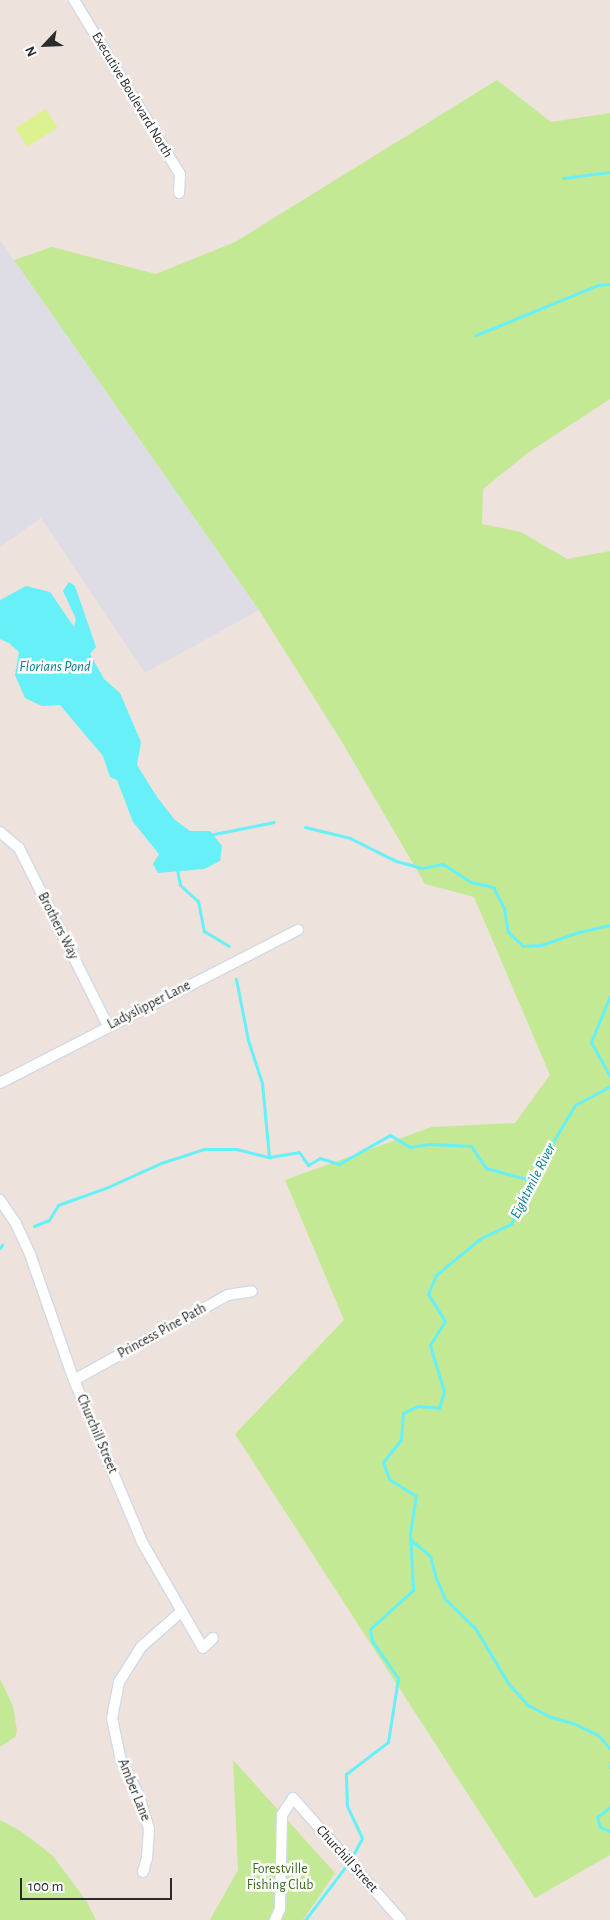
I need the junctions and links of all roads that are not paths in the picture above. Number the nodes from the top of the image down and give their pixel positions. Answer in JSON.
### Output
{"nodes":[{"id":1,"x":74,"y":0,"type":"edge"},
{"id":2,"x":179,"y":193,"type":"dead end"},
{"id":3,"x":0,"y":832,"type":"edge"},
{"id":4,"x":298,"y":930,"type":"dead end"},
{"id":5,"x":108,"y":1026,"type":"junction"},
{"id":6,"x":0,"y":1083,"type":"edge"},
{"id":7,"x":0,"y":1200,"type":"edge"},
{"id":8,"x":252,"y":1291,"type":"dead end"},
{"id":9,"x":74,"y":1380,"type":"junction"},
{"id":10,"x":181,"y":1612,"type":"junction"},
{"id":11,"x":213,"y":1638,"type":"dead end"},
{"id":12,"x":143,"y":1872,"type":"dead end"},
{"id":13,"x":275,"y":1920,"type":"edge"},
{"id":14,"x":401,"y":1920,"type":"edge"}],
"edges":[{"from":1,"to":2,"type":"street","name":"Executive Boulevard North"},
{"from":3,"to":5,"type":"street","name":"Brothers Way"},
{"from":4,"to":5,"type":"street","name":"Ladyslipper Lane"},
{"from":5,"to":6,"type":"street","name":"Ladyslipper Lane"},
{"from":7,"to":9,"type":"street","name":"Churchill Street"},
{"from":8,"to":9,"type":"street","name":"Princess Pine Path"},
{"from":9,"to":10,"type":"street","name":"Churchill Street"},
{"from":10,"to":11,"type":"street","name":"Churchill Street"},
{"from":10,"to":12,"type":"street","name":"Amber Lane"},
{"from":13,"to":14,"type":"street","name":"Churchill Street"}]}
